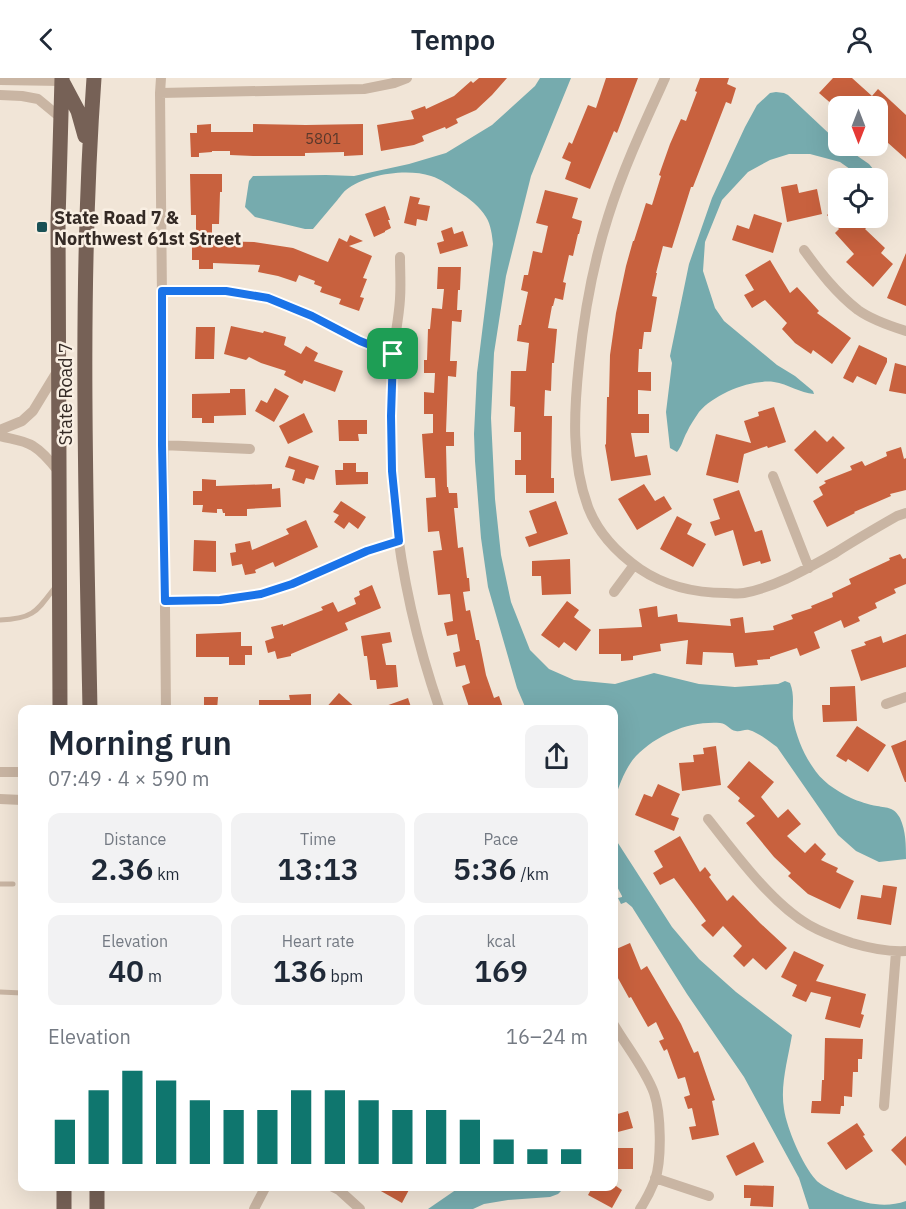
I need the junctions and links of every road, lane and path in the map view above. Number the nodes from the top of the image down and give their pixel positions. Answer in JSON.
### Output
{"nodes":[{"id":1,"x":94,"y":78,"type":"edge"},
{"id":2,"x":160,"y":78,"type":"edge"},
{"id":3,"x":407,"y":78,"type":"edge"},
{"id":4,"x":665,"y":78,"type":"edge"},
{"id":5,"x":0,"y":80,"type":"edge"},
{"id":6,"x":62,"y":80,"type":"edge"},
{"id":7,"x":324,"y":84,"type":"edge"},
{"id":8,"x":160,"y":93,"type":"junction"},
{"id":9,"x":0,"y":95,"type":"edge"},
{"id":10,"x":61,"y":118,"type":"junction"},
{"id":11,"x":89,"y":156,"type":"junction"},
{"id":12,"x":804,"y":250,"type":"dead end"},
{"id":13,"x":400,"y":257,"type":"dead end"},
{"id":14,"x":162,"y":291,"type":"junction"},
{"id":15,"x":906,"y":331,"type":"edge"},
{"id":16,"x":393,"y":354,"type":"junction"},
{"id":17,"x":58,"y":370,"type":"junction"},
{"id":18,"x":0,"y":430,"type":"edge"},
{"id":19,"x":0,"y":436,"type":"edge"},
{"id":20,"x":162,"y":445,"type":"junction"},
{"id":21,"x":250,"y":449,"type":"dead end"},
{"id":22,"x":58,"y":471,"type":"junction"},
{"id":23,"x":773,"y":476,"type":"dead end"},
{"id":24,"x":906,"y":513,"type":"edge"},
{"id":25,"x":399,"y":541,"type":"junction"},
{"id":26,"x":634,"y":565,"type":"junction"},
{"id":27,"x":809,"y":568,"type":"junction"},
{"id":28,"x":59,"y":582,"type":"junction"},
{"id":29,"x":614,"y":591,"type":"dead end"},
{"id":30,"x":165,"y":601,"type":"junction"},
{"id":31,"x":0,"y":620,"type":"edge"},
{"id":32,"x":906,"y":697,"type":"edge"},
{"id":33,"x":886,"y":704,"type":"dead end"},
{"id":34,"x":60,"y":705,"type":"edge"},
{"id":35,"x":90,"y":705,"type":"edge"},
{"id":36,"x":165,"y":705,"type":"edge"},
{"id":37,"x":438,"y":705,"type":"edge"},
{"id":38,"x":0,"y":772,"type":"edge"},
{"id":39,"x":18,"y":772,"type":"edge"},
{"id":40,"x":0,"y":799,"type":"edge"},
{"id":41,"x":18,"y":800,"type":"edge"},
{"id":42,"x":708,"y":819,"type":"dead end"},
{"id":43,"x":0,"y":884,"type":"edge"},
{"id":44,"x":12,"y":884,"type":"dead end"},
{"id":45,"x":901,"y":951,"type":"edge"},
{"id":46,"x":0,"y":992,"type":"edge"},
{"id":47,"x":18,"y":993,"type":"edge"},
{"id":48,"x":618,"y":1031,"type":"edge"},
{"id":49,"x":884,"y":1106,"type":"dead end"},
{"id":50,"x":656,"y":1178,"type":"junction"},
{"id":51,"x":64,"y":1191,"type":"edge"},
{"id":52,"x":97,"y":1191,"type":"edge"},
{"id":53,"x":263,"y":1191,"type":"edge"},
{"id":54,"x":340,"y":1191,"type":"edge"},
{"id":55,"x":709,"y":1196,"type":"dead end"},
{"id":56,"x":64,"y":1209,"type":"edge"},
{"id":57,"x":97,"y":1209,"type":"edge"},
{"id":58,"x":254,"y":1209,"type":"edge"},
{"id":59,"x":360,"y":1209,"type":"edge"},
{"id":60,"x":640,"y":1209,"type":"edge"}],
"edges":[{"from":1,"to":11,"type":"main road","name":"State Road 7"},
{"from":2,"to":8,"type":"street"},
{"from":3,"to":7,"type":"street"},
{"from":4,"to":26,"type":"street"},
{"from":5,"to":6,"type":"street"},
{"from":6,"to":10,"type":"main road","name":"State Road 7"},
{"from":6,"to":11,"type":"main road"},
{"from":7,"to":8,"type":"street"},
{"from":8,"to":14,"type":"street"},
{"from":9,"to":10,"type":"street"},
{"from":10,"to":17,"type":"main road","name":"State Road 7"},
{"from":11,"to":35,"type":"main road","name":"State Road 7"},
{"from":12,"to":15,"type":"street"},
{"from":13,"to":16,"type":"street"},
{"from":14,"to":16,"type":"street"},
{"from":14,"to":20,"type":"street"},
{"from":16,"to":25,"type":"street"},
{"from":17,"to":18,"type":"street"},
{"from":17,"to":22,"type":"main road","name":"State Road 7"},
{"from":19,"to":22,"type":"street"},
{"from":20,"to":21,"type":"street"},
{"from":20,"to":30,"type":"street"},
{"from":22,"to":28,"type":"main road","name":"State Road 7"},
{"from":23,"to":27,"type":"street"},
{"from":24,"to":27,"type":"street"},
{"from":25,"to":30,"type":"street"},
{"from":25,"to":37,"type":"street"},
{"from":26,"to":27,"type":"street"},
{"from":26,"to":29,"type":"street"},
{"from":28,"to":31,"type":"lane"},
{"from":28,"to":34,"type":"main road","name":"State Road 7"},
{"from":30,"to":36,"type":"street"},
{"from":32,"to":33,"type":"street"},
{"from":38,"to":39,"type":"street"},
{"from":40,"to":41,"type":"street"},
{"from":42,"to":45,"type":"street"},
{"from":43,"to":44,"type":"lane"},
{"from":45,"to":49,"type":"street"},
{"from":46,"to":47,"type":"lane"},
{"from":48,"to":50,"type":"street"},
{"from":50,"to":55,"type":"street"},
{"from":50,"to":60,"type":"street"},
{"from":51,"to":56,"type":"main road"},
{"from":52,"to":57,"type":"main road"},
{"from":53,"to":58,"type":"street"},
{"from":54,"to":59,"type":"street"}]}
